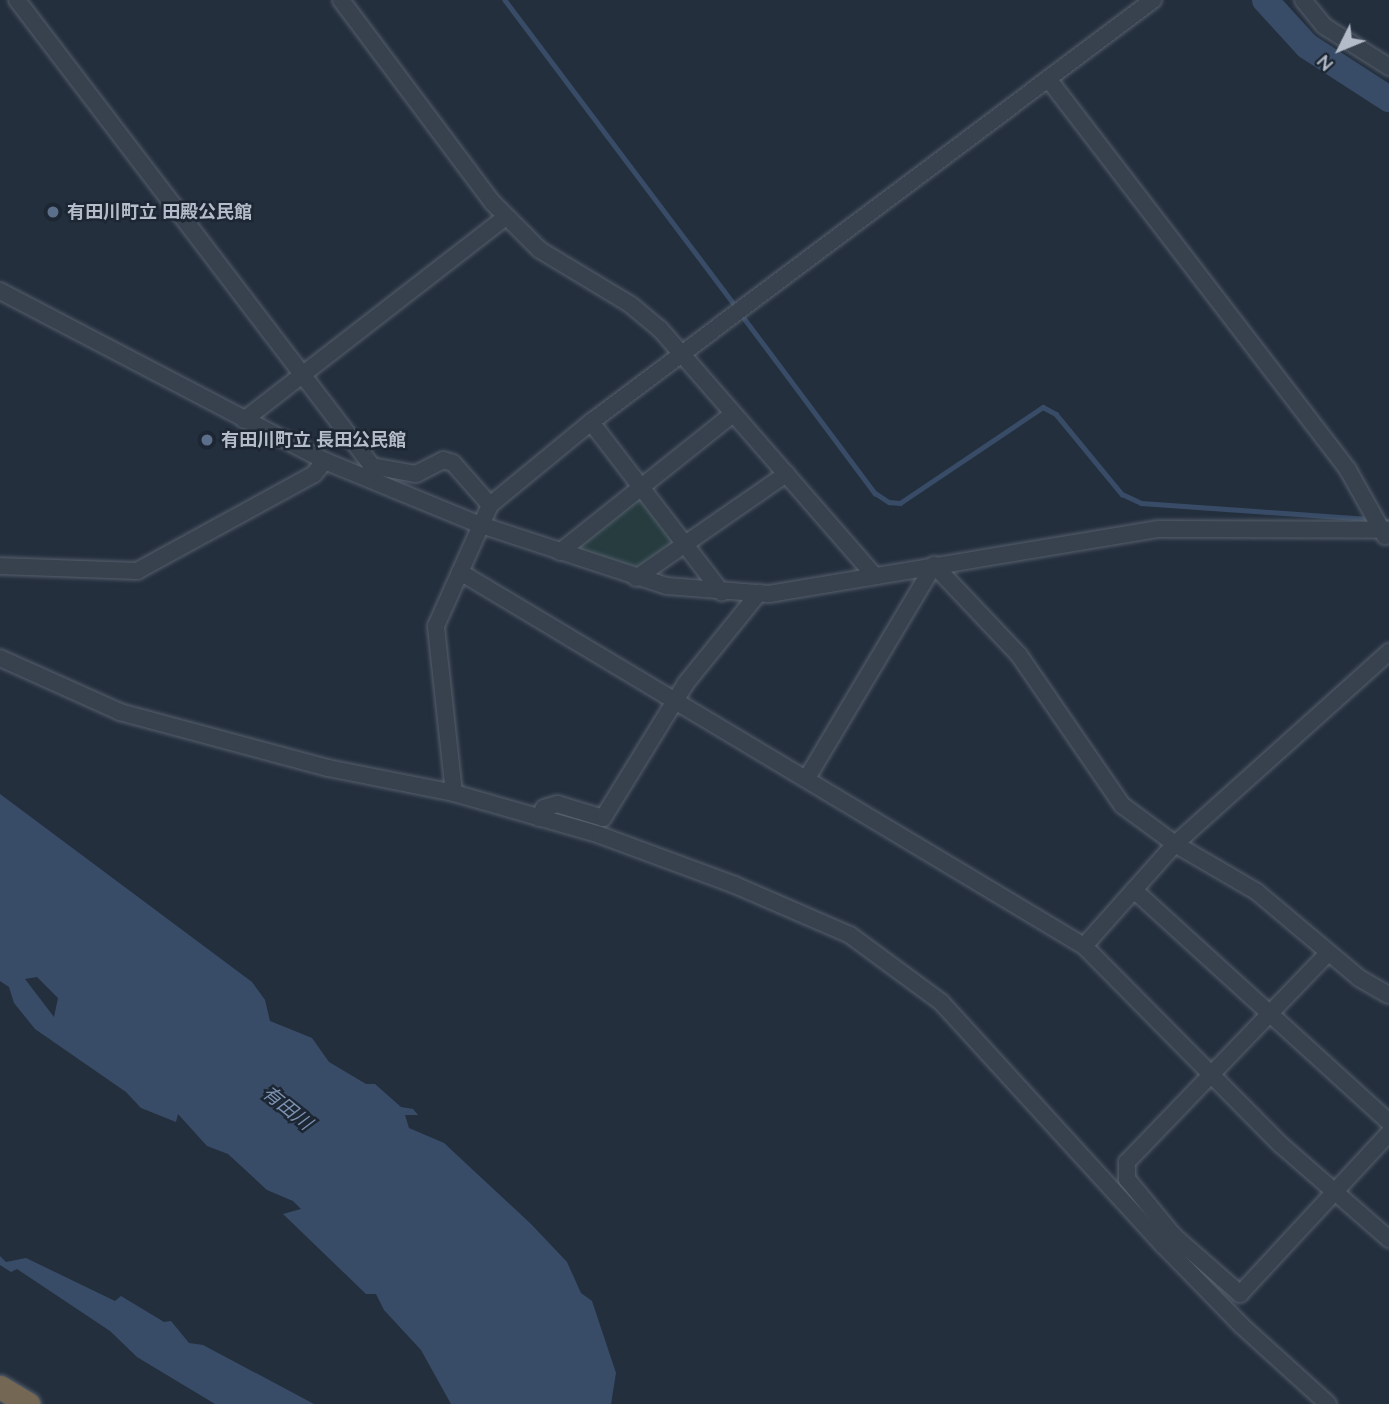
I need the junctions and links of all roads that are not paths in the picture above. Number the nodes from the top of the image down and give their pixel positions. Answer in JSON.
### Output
{"nodes":[{"id":1,"x":17,"y":0,"type":"edge"},
{"id":2,"x":341,"y":0,"type":"edge"},
{"id":3,"x":1153,"y":0,"type":"edge"},
{"id":4,"x":1303,"y":0,"type":"edge"},
{"id":5,"x":1389,"y":67,"type":"edge"},
{"id":6,"x":1049,"y":80,"type":"junction"},
{"id":7,"x":506,"y":217,"type":"junction"},
{"id":8,"x":0,"y":291,"type":"edge"},
{"id":9,"x":681,"y":353,"type":"junction"},
{"id":10,"x":300,"y":374,"type":"junction"},
{"id":11,"x":733,"y":414,"type":"junction"},
{"id":12,"x":244,"y":420,"type":"junction"},
{"id":13,"x":591,"y":422,"type":"junction"},
{"id":14,"x":325,"y":461,"type":"junction"},
{"id":15,"x":370,"y":473,"type":"junction"},
{"id":16,"x":786,"y":474,"type":"junction"},
{"id":17,"x":642,"y":486,"type":"junction"},
{"id":18,"x":490,"y":505,"type":"junction"},
{"id":19,"x":478,"y":524,"type":"junction"},
{"id":20,"x":1386,"y":534,"type":"edge"},
{"id":21,"x":685,"y":544,"type":"junction"},
{"id":22,"x":560,"y":552,"type":"junction"},
{"id":23,"x":934,"y":565,"type":"junction"},
{"id":24,"x":0,"y":566,"type":"edge"},
{"id":25,"x":460,"y":572,"type":"junction"},
{"id":26,"x":872,"y":573,"type":"junction"},
{"id":27,"x":636,"y":578,"type":"junction"},
{"id":28,"x":722,"y":593,"type":"junction"},
{"id":29,"x":759,"y":593,"type":"junction"},
{"id":30,"x":1389,"y":652,"type":"edge"},
{"id":31,"x":0,"y":658,"type":"edge"},
{"id":32,"x":676,"y":699,"type":"junction"},
{"id":33,"x":807,"y":778,"type":"junction"},
{"id":34,"x":454,"y":793,"type":"junction"},
{"id":35,"x":539,"y":818,"type":"junction"},
{"id":36,"x":1175,"y":844,"type":"junction"},
{"id":37,"x":1134,"y":890,"type":"junction"},
{"id":38,"x":1084,"y":946,"type":"junction"},
{"id":39,"x":1328,"y":953,"type":"junction"},
{"id":40,"x":1389,"y":995,"type":"edge"},
{"id":41,"x":1270,"y":1014,"type":"junction"},
{"id":42,"x":1211,"y":1075,"type":"junction"},
{"id":43,"x":1389,"y":1122,"type":"edge"},
{"id":44,"x":1389,"y":1133,"type":"edge"},
{"id":45,"x":1334,"y":1192,"type":"junction"},
{"id":46,"x":1389,"y":1239,"type":"edge"},
{"id":47,"x":1169,"y":1241,"type":"junction"},
{"id":48,"x":1328,"y":1404,"type":"edge"}],
"edges":[{"from":1,"to":10,"type":"street"},
{"from":2,"to":7,"type":"street"},
{"from":3,"to":6,"type":"street"},
{"from":4,"to":5,"type":"street"},
{"from":6,"to":9,"type":"street"},
{"from":6,"to":20,"type":"street"},
{"from":7,"to":9,"type":"street"},
{"from":7,"to":10,"type":"street"},
{"from":8,"to":12,"type":"street"},
{"from":9,"to":11,"type":"street"},
{"from":9,"to":13,"type":"street"},
{"from":10,"to":12,"type":"street"},
{"from":10,"to":15,"type":"street"},
{"from":11,"to":16,"type":"street"},
{"from":11,"to":17,"type":"street"},
{"from":12,"to":14,"type":"street"},
{"from":13,"to":17,"type":"street"},
{"from":13,"to":18,"type":"street"},
{"from":14,"to":15,"type":"street"},
{"from":14,"to":24,"type":"street"},
{"from":15,"to":18,"type":"street"},
{"from":15,"to":19,"type":"street"},
{"from":16,"to":21,"type":"street"},
{"from":16,"to":26,"type":"street"},
{"from":17,"to":21,"type":"street"},
{"from":17,"to":22,"type":"street"},
{"from":18,"to":19,"type":"street"},
{"from":19,"to":22,"type":"street"},
{"from":19,"to":25,"type":"street"},
{"from":20,"to":23,"type":"street"},
{"from":21,"to":27,"type":"street"},
{"from":21,"to":28,"type":"street"},
{"from":22,"to":27,"type":"street"},
{"from":23,"to":26,"type":"street"},
{"from":23,"to":33,"type":"street"},
{"from":23,"to":36,"type":"street"},
{"from":25,"to":32,"type":"street"},
{"from":25,"to":34,"type":"street"},
{"from":26,"to":29,"type":"street"},
{"from":27,"to":28,"type":"street"},
{"from":28,"to":29,"type":"street"},
{"from":29,"to":32,"type":"street"},
{"from":30,"to":36,"type":"street"},
{"from":31,"to":34,"type":"street"},
{"from":32,"to":33,"type":"street"},
{"from":32,"to":35,"type":"street"},
{"from":33,"to":38,"type":"street"},
{"from":34,"to":35,"type":"street"},
{"from":35,"to":47,"type":"street"},
{"from":36,"to":37,"type":"street"},
{"from":36,"to":39,"type":"street"},
{"from":37,"to":38,"type":"street"},
{"from":37,"to":41,"type":"street"},
{"from":38,"to":42,"type":"street"},
{"from":39,"to":40,"type":"street"},
{"from":39,"to":41,"type":"street"},
{"from":41,"to":42,"type":"street"},
{"from":41,"to":43,"type":"street"},
{"from":42,"to":45,"type":"street"},
{"from":42,"to":47,"type":"street"},
{"from":44,"to":45,"type":"street"},
{"from":45,"to":46,"type":"street"},
{"from":45,"to":47,"type":"street"},
{"from":47,"to":48,"type":"street"}]}
